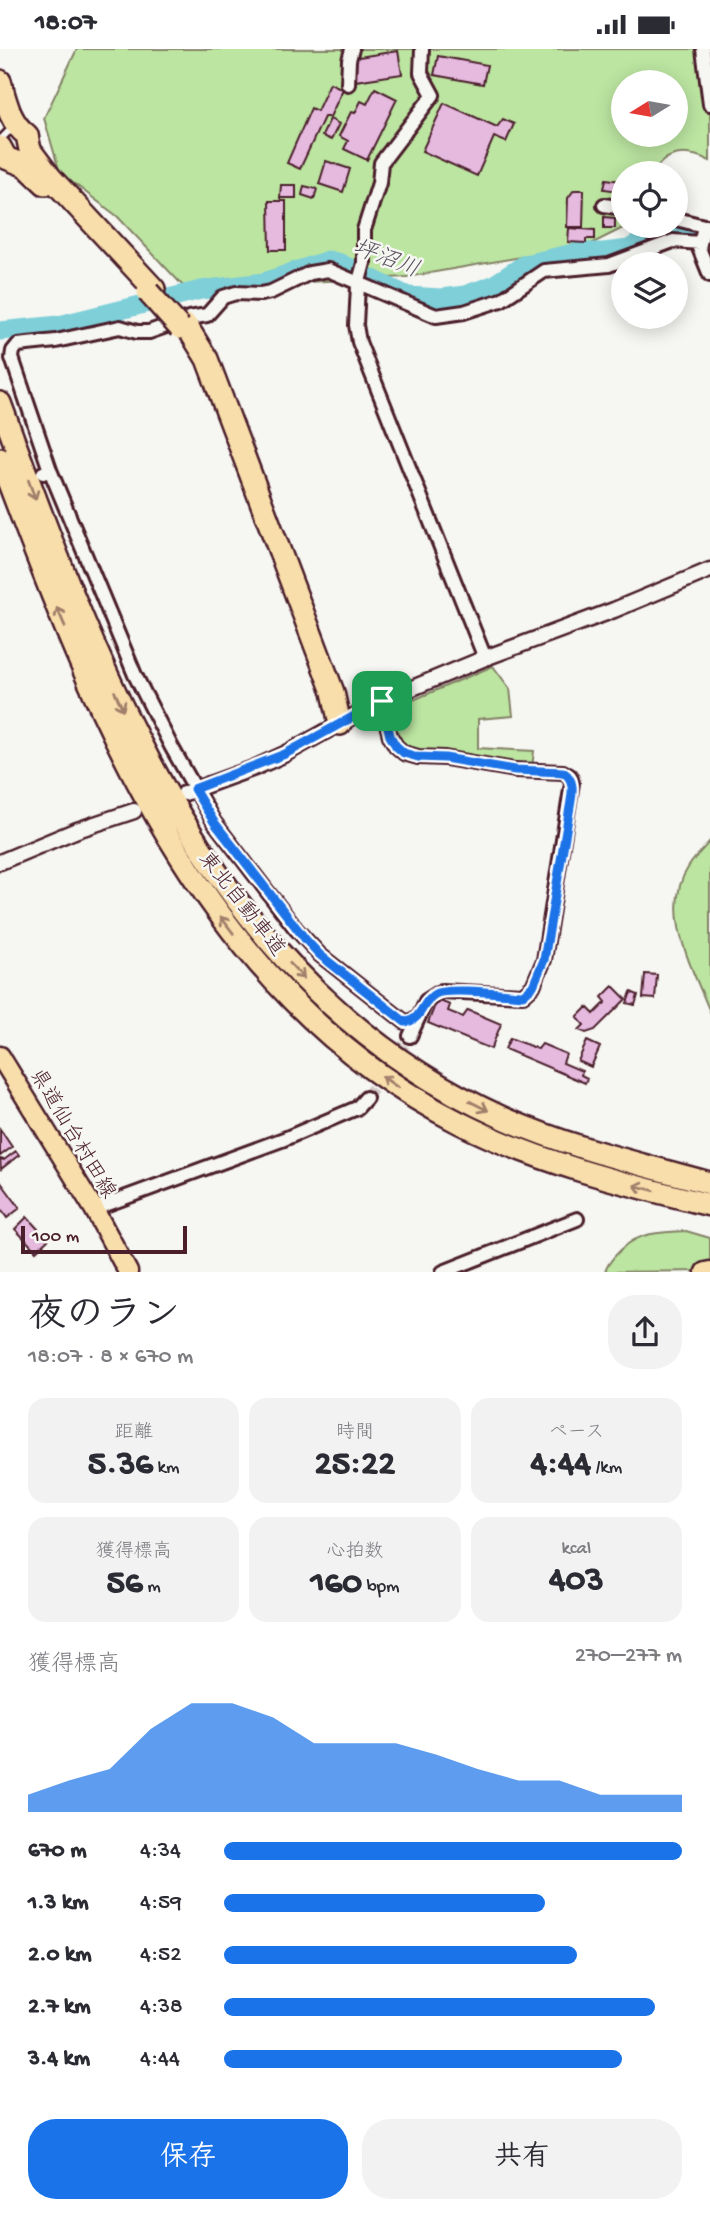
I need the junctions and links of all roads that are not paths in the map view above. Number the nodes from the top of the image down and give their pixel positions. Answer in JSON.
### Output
{"nodes":[{"id":1,"x":352,"y":49,"type":"edge"},
{"id":2,"x":422,"y":49,"type":"edge"},
{"id":3,"x":703,"y":49,"type":"edge"},
{"id":4,"x":0,"y":81,"type":"edge"},
{"id":5,"x":348,"y":84,"type":"dead end"},
{"id":6,"x":710,"y":104,"type":"edge"},
{"id":7,"x":0,"y":112,"type":"edge"},
{"id":8,"x":11,"y":145,"type":"edge"},
{"id":9,"x":604,"y":205,"type":"dead end"},
{"id":10,"x":611,"y":206,"type":"edge"},
{"id":11,"x":703,"y":233,"type":"edge"},
{"id":12,"x":710,"y":275,"type":"edge"},
{"id":13,"x":360,"y":277,"type":"junction"},
{"id":14,"x":0,"y":403,"type":"edge"},
{"id":15,"x":0,"y":459,"type":"edge"},
{"id":16,"x":710,"y":570,"type":"edge"},
{"id":17,"x":485,"y":658,"type":"junction"},
{"id":18,"x":382,"y":701,"type":"junction"},
{"id":19,"x":340,"y":724,"type":"junction"},
{"id":20,"x":190,"y":791,"type":"junction"},
{"id":21,"x":134,"y":811,"type":"dead end"},
{"id":22,"x":0,"y":862,"type":"edge"},
{"id":23,"x":418,"y":1017,"type":"junction"},
{"id":24,"x":410,"y":1036,"type":"tunnel mouth"},
{"id":25,"x":0,"y":1056,"type":"edge"},
{"id":26,"x":366,"y":1098,"type":"tunnel mouth"},
{"id":27,"x":710,"y":1183,"type":"edge"},
{"id":28,"x":710,"y":1205,"type":"edge"},
{"id":29,"x":94,"y":1209,"type":"junction"},
{"id":30,"x":578,"y":1219,"type":"dead end"},
{"id":31,"x":128,"y":1272,"type":"edge"},
{"id":32,"x":443,"y":1272,"type":"edge"}],
"edges":[{"from":1,"to":5,"type":"street"},
{"from":2,"to":13,"type":"street"},
{"from":3,"to":6,"type":"street"},
{"from":4,"to":8,"type":"highway"},
{"from":7,"to":8,"type":"highway"},
{"from":8,"to":19,"type":"highway","bridge":true},
{"from":9,"to":10,"type":"street"},
{"from":11,"to":12,"type":"street"},
{"from":11,"to":13,"type":"street"},
{"from":13,"to":17,"type":"street"},
{"from":13,"to":20,"type":"street"},
{"from":14,"to":27,"type":"highway","name":"東北自動車道","one_way":true},
{"from":28,"to":15,"type":"highway","name":"東北自動車道","one_way":true},
{"from":16,"to":17,"type":"street"},
{"from":17,"to":18,"type":"street"},
{"from":18,"to":19,"type":"street"},
{"from":18,"to":23,"type":"street"},
{"from":19,"to":20,"type":"street"},
{"from":20,"to":23,"type":"street"},
{"from":21,"to":22,"type":"street"},
{"from":23,"to":24,"type":"street"},
{"from":25,"to":29,"type":"main road","name":"県道仙台村田線"},
{"from":26,"to":29,"type":"street"},
{"from":29,"to":31,"type":"main road","name":"県道仙台村田線"},
{"from":30,"to":32,"type":"street"}]}
